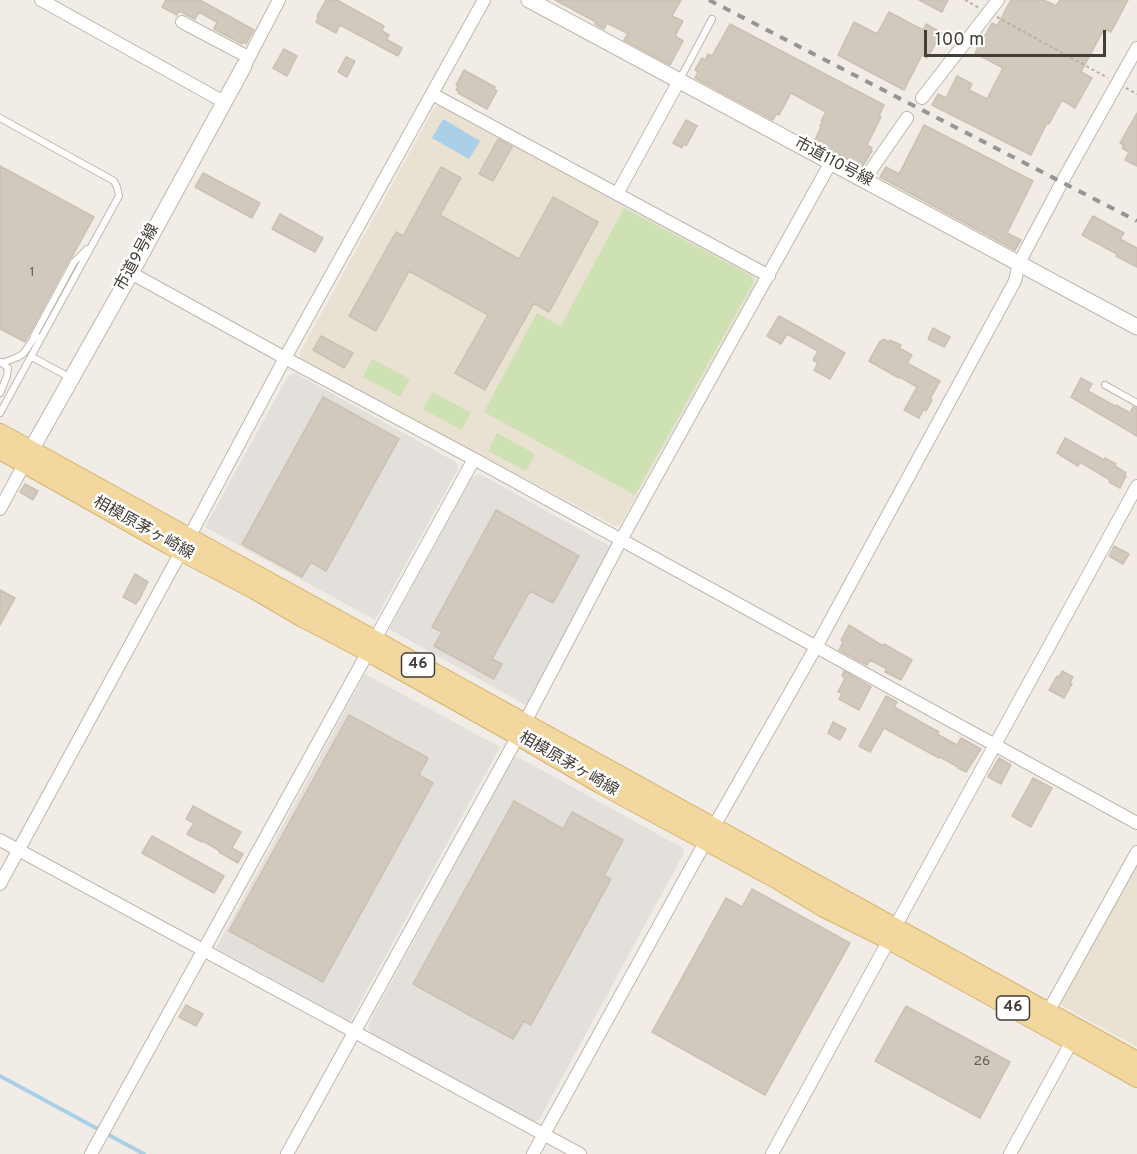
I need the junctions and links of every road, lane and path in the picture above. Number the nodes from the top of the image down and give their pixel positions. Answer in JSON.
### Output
{"nodes":[{"id":1,"x":40,"y":0,"type":"edge"},
{"id":2,"x":279,"y":0,"type":"edge"},
{"id":3,"x":484,"y":0,"type":"edge"},
{"id":4,"x":529,"y":0,"type":"edge"},
{"id":5,"x":965,"y":0,"type":"edge"},
{"id":6,"x":998,"y":0,"type":"edge"},
{"id":7,"x":988,"y":13,"type":"junction"},
{"id":8,"x":712,"y":19,"type":"dead end"},
{"id":9,"x":182,"y":22,"type":"dead end"},
{"id":10,"x":1137,"y":48,"type":"edge"},
{"id":11,"x":246,"y":61,"type":"junction"},
{"id":12,"x":679,"y":81,"type":"junction"},
{"id":13,"x":1117,"y":83,"type":"junction"},
{"id":14,"x":432,"y":94,"type":"junction"},
{"id":15,"x":1137,"y":94,"type":"edge"},
{"id":16,"x":922,"y":98,"type":"dead end"},
{"id":17,"x":224,"y":102,"type":"junction"},
{"id":18,"x":0,"y":118,"type":"edge"},
{"id":19,"x":907,"y":118,"type":"dead end"},
{"id":20,"x":831,"y":162,"type":"junction"},
{"id":21,"x":864,"y":180,"type":"junction"},
{"id":22,"x":617,"y":194,"type":"junction"},
{"id":23,"x":95,"y":239,"type":"junction"},
{"id":24,"x":1019,"y":263,"type":"junction"},
{"id":25,"x":131,"y":273,"type":"junction"},
{"id":26,"x":769,"y":276,"type":"junction"},
{"id":27,"x":53,"y":318,"type":"junction"},
{"id":28,"x":1137,"y":327,"type":"edge"},
{"id":29,"x":34,"y":336,"type":"junction"},
{"id":30,"x":32,"y":357,"type":"junction"},
{"id":31,"x":285,"y":358,"type":"junction"},
{"id":32,"x":1,"y":362,"type":"edge"},
{"id":33,"x":71,"y":378,"type":"junction"},
{"id":34,"x":1105,"y":385,"type":"dead end"},
{"id":35,"x":0,"y":393,"type":"edge"},
{"id":36,"x":1137,"y":403,"type":"edge"},
{"id":37,"x":0,"y":413,"type":"edge"},
{"id":38,"x":0,"y":433,"type":"edge"},
{"id":39,"x":0,"y":450,"type":"edge"},
{"id":40,"x":28,"y":457,"type":"junction"},
{"id":41,"x":474,"y":459,"type":"junction"},
{"id":42,"x":1137,"y":486,"type":"edge"},
{"id":43,"x":0,"y":509,"type":"edge"},
{"id":44,"x":621,"y":540,"type":"junction"},
{"id":45,"x":185,"y":544,"type":"junction"},
{"id":46,"x":816,"y":647,"type":"junction"},
{"id":47,"x":367,"y":653,"type":"junction"},
{"id":48,"x":521,"y":730,"type":"junction"},
{"id":49,"x":995,"y":745,"type":"junction"},
{"id":50,"x":1137,"y":823,"type":"edge"},
{"id":51,"x":710,"y":834,"type":"junction"},
{"id":52,"x":0,"y":840,"type":"edge"},
{"id":53,"x":18,"y":850,"type":"junction"},
{"id":54,"x":1137,"y":852,"type":"edge"},
{"id":55,"x":0,"y":884,"type":"edge"},
{"id":56,"x":892,"y":934,"type":"junction"},
{"id":57,"x":203,"y":950,"type":"junction"},
{"id":58,"x":1048,"y":1012,"type":"junction"},
{"id":59,"x":354,"y":1031,"type":"junction"},
{"id":60,"x":1072,"y":1041,"type":"junction"},
{"id":61,"x":1137,"y":1061,"type":"edge"},
{"id":62,"x":1137,"y":1078,"type":"edge"},
{"id":63,"x":544,"y":1134,"type":"junction"},
{"id":64,"x":91,"y":1154,"type":"edge"},
{"id":65,"x":287,"y":1154,"type":"edge"},
{"id":66,"x":533,"y":1154,"type":"edge"},
{"id":67,"x":580,"y":1154,"type":"edge"},
{"id":68,"x":772,"y":1154,"type":"edge"},
{"id":69,"x":1010,"y":1154,"type":"edge"}],
"edges":[{"from":1,"to":17,"type":"street"},
{"from":2,"to":11,"type":"street"},
{"from":3,"to":14,"type":"street"},
{"from":4,"to":12,"type":"street","name":"市道110号線"},
{"from":5,"to":7,"type":"path"},
{"from":6,"to":7,"type":"street"},
{"from":7,"to":13,"type":"path"},
{"from":7,"to":16,"type":"street"},
{"from":8,"to":12,"type":"lane"},
{"from":9,"to":11,"type":"street"},
{"from":10,"to":13,"type":"street"},
{"from":11,"to":17,"type":"street","name":"市道9号線"},
{"from":12,"to":20,"type":"street","name":"市道110号線"},
{"from":12,"to":22,"type":"street"},
{"from":13,"to":15,"type":"path"},
{"from":13,"to":24,"type":"street"},
{"from":14,"to":22,"type":"street"},
{"from":14,"to":31,"type":"street"},
{"from":17,"to":25,"type":"street","name":"市道9号線"},
{"from":18,"to":23,"type":"lane"},
{"from":19,"to":21,"type":"street"},
{"from":20,"to":21,"type":"street","name":"市道110号線"},
{"from":20,"to":26,"type":"street"},
{"from":21,"to":24,"type":"street","name":"市道110号線"},
{"from":22,"to":26,"type":"street"},
{"from":23,"to":27,"type":"lane"},
{"from":23,"to":29,"type":"lane"},
{"from":24,"to":28,"type":"street","name":"市道110号線"},
{"from":24,"to":46,"type":"street"},
{"from":25,"to":31,"type":"street"},
{"from":25,"to":33,"type":"street","name":"市道9号線"},
{"from":26,"to":44,"type":"street"},
{"from":27,"to":29,"type":"lane"},
{"from":27,"to":30,"type":"lane"},
{"from":29,"to":32,"type":"lane"},
{"from":30,"to":33,"type":"lane"},
{"from":30,"to":37,"type":"lane"},
{"from":31,"to":41,"type":"street"},
{"from":31,"to":45,"type":"street"},
{"from":32,"to":35,"type":"lane"},
{"from":33,"to":40,"type":"street","name":"市道9号線"},
{"from":34,"to":36,"type":"lane"},
{"from":38,"to":40,"type":"main road","name":"相模原茅ヶ崎線","number":"46"},
{"from":39,"to":40,"type":"main road","name":"相模原茅ヶ崎線","number":"46"},
{"from":40,"to":43,"type":"street"},
{"from":40,"to":45,"type":"main road","name":"相模原茅ヶ崎線","number":"46"},
{"from":41,"to":44,"type":"street"},
{"from":41,"to":47,"type":"street"},
{"from":42,"to":49,"type":"street"},
{"from":44,"to":46,"type":"street"},
{"from":44,"to":48,"type":"street"},
{"from":45,"to":47,"type":"main road","name":"相模原茅ヶ崎線","number":"46"},
{"from":45,"to":53,"type":"street"},
{"from":46,"to":49,"type":"street"},
{"from":46,"to":51,"type":"street"},
{"from":47,"to":48,"type":"main road","name":"相模原茅ヶ崎線","number":"46"},
{"from":47,"to":57,"type":"street"},
{"from":48,"to":51,"type":"main road","name":"相模原茅ヶ崎線","number":"46"},
{"from":48,"to":59,"type":"street"},
{"from":49,"to":50,"type":"street"},
{"from":49,"to":56,"type":"street"},
{"from":51,"to":56,"type":"main road","name":"相模原茅ヶ崎線","number":"46"},
{"from":51,"to":63,"type":"street"},
{"from":52,"to":53,"type":"street"},
{"from":53,"to":55,"type":"street"},
{"from":53,"to":57,"type":"street"},
{"from":54,"to":58,"type":"street"},
{"from":56,"to":58,"type":"main road","name":"相模原茅ヶ崎線","number":"46"},
{"from":56,"to":60,"type":"main road","name":"相模原茅ヶ崎線","number":"46"},
{"from":56,"to":68,"type":"street"},
{"from":57,"to":59,"type":"street"},
{"from":57,"to":64,"type":"street"},
{"from":58,"to":61,"type":"main road","name":"相模原茅ヶ崎線","number":"46"},
{"from":59,"to":63,"type":"street"},
{"from":59,"to":65,"type":"street"},
{"from":60,"to":62,"type":"main road","name":"相模原茅ヶ崎線","number":"46"},
{"from":60,"to":69,"type":"street"},
{"from":63,"to":66,"type":"street"},
{"from":63,"to":67,"type":"street"}]}
